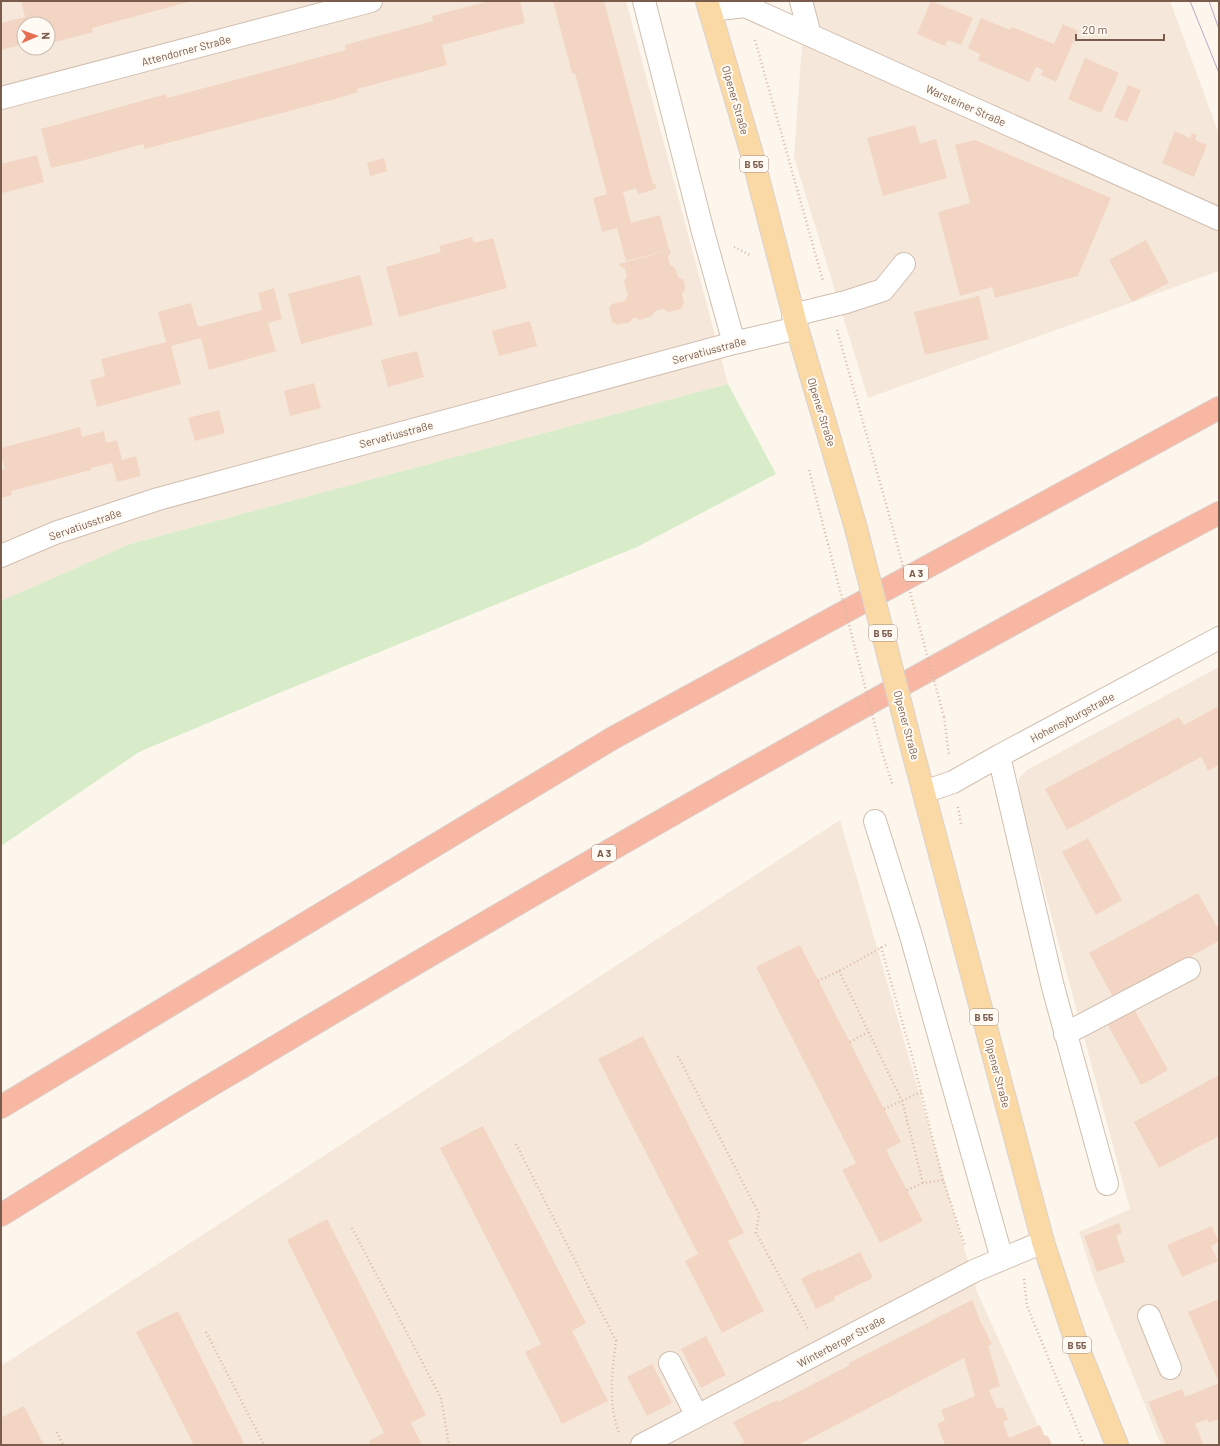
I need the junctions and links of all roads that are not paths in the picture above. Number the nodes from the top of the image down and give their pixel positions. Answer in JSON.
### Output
{"nodes":[{"id":1,"x":371,"y":1,"type":"edge"},
{"id":2,"x":644,"y":1,"type":"edge"},
{"id":3,"x":801,"y":1,"type":"edge"},
{"id":4,"x":708,"y":6,"type":"edge"},
{"id":5,"x":810,"y":35,"type":"junction"},
{"id":6,"x":1,"y":98,"type":"edge"},
{"id":7,"x":1219,"y":219,"type":"edge"},
{"id":8,"x":904,"y":264,"type":"dead end"},
{"id":9,"x":795,"y":322,"type":"junction"},
{"id":10,"x":734,"y":343,"type":"junction"},
{"id":11,"x":1219,"y":408,"type":"edge"},
{"id":12,"x":1219,"y":513,"type":"edge"},
{"id":13,"x":1,"y":556,"type":"edge"},
{"id":14,"x":1219,"y":638,"type":"edge"},
{"id":15,"x":999,"y":756,"type":"junction"},
{"id":16,"x":924,"y":792,"type":"junction"},
{"id":17,"x":875,"y":821,"type":"dead end"},
{"id":18,"x":1189,"y":969,"type":"dead end"},
{"id":19,"x":1066,"y":1034,"type":"junction"},
{"id":20,"x":1,"y":1107,"type":"edge"},
{"id":21,"x":1107,"y":1184,"type":"dead end"},
{"id":22,"x":1,"y":1214,"type":"edge"},
{"id":23,"x":1043,"y":1242,"type":"junction"},
{"id":24,"x":1002,"y":1259,"type":"junction"},
{"id":25,"x":1149,"y":1316,"type":"dead end"},
{"id":26,"x":670,"y":1363,"type":"dead end"},
{"id":27,"x":1170,"y":1368,"type":"dead end"},
{"id":28,"x":697,"y":1416,"type":"junction"},
{"id":29,"x":632,"y":1442,"type":"edge"},
{"id":30,"x":1117,"y":1445,"type":"edge"}],
"edges":[{"from":1,"to":6,"type":"street","name":"Attendorner Straße"},
{"from":2,"to":10,"type":"street"},
{"from":3,"to":5,"type":"street"},
{"from":4,"to":5,"type":"street","name":"Warsteiner Straße"},
{"from":4,"to":9,"type":"main road","name":"Olpener Straße","number":"B 55"},
{"from":5,"to":7,"type":"street","name":"Warsteiner Straße"},
{"from":8,"to":9,"type":"street","name":"Servatiusstraße"},
{"from":9,"to":10,"type":"street","name":"Servatiusstraße"},
{"from":9,"to":16,"type":"main road","name":"Olpener Straße","number":"B 55","bridge":true},
{"from":10,"to":13,"type":"street","name":"Servatiusstraße"},
{"from":11,"to":20,"type":"highway","number":"A 3"},
{"from":12,"to":22,"type":"highway","number":"A 3"},
{"from":14,"to":15,"type":"street","name":"Hohensyburgstraße"},
{"from":15,"to":16,"type":"street","name":"Hohensyburgstraße"},
{"from":15,"to":19,"type":"street"},
{"from":16,"to":23,"type":"main road","name":"Olpener Straße","number":"B 55"},
{"from":17,"to":24,"type":"street"},
{"from":18,"to":19,"type":"street"},
{"from":19,"to":21,"type":"street"},
{"from":23,"to":24,"type":"street","name":"Winterberger Straße"},
{"from":23,"to":30,"type":"main road","name":"Olpener Straße","number":"B 55"},
{"from":24,"to":28,"type":"street","name":"Winterberger Straße"},
{"from":25,"to":27,"type":"street"},
{"from":26,"to":28,"type":"street"},
{"from":28,"to":29,"type":"street","name":"Winterberger Straße"}]}
